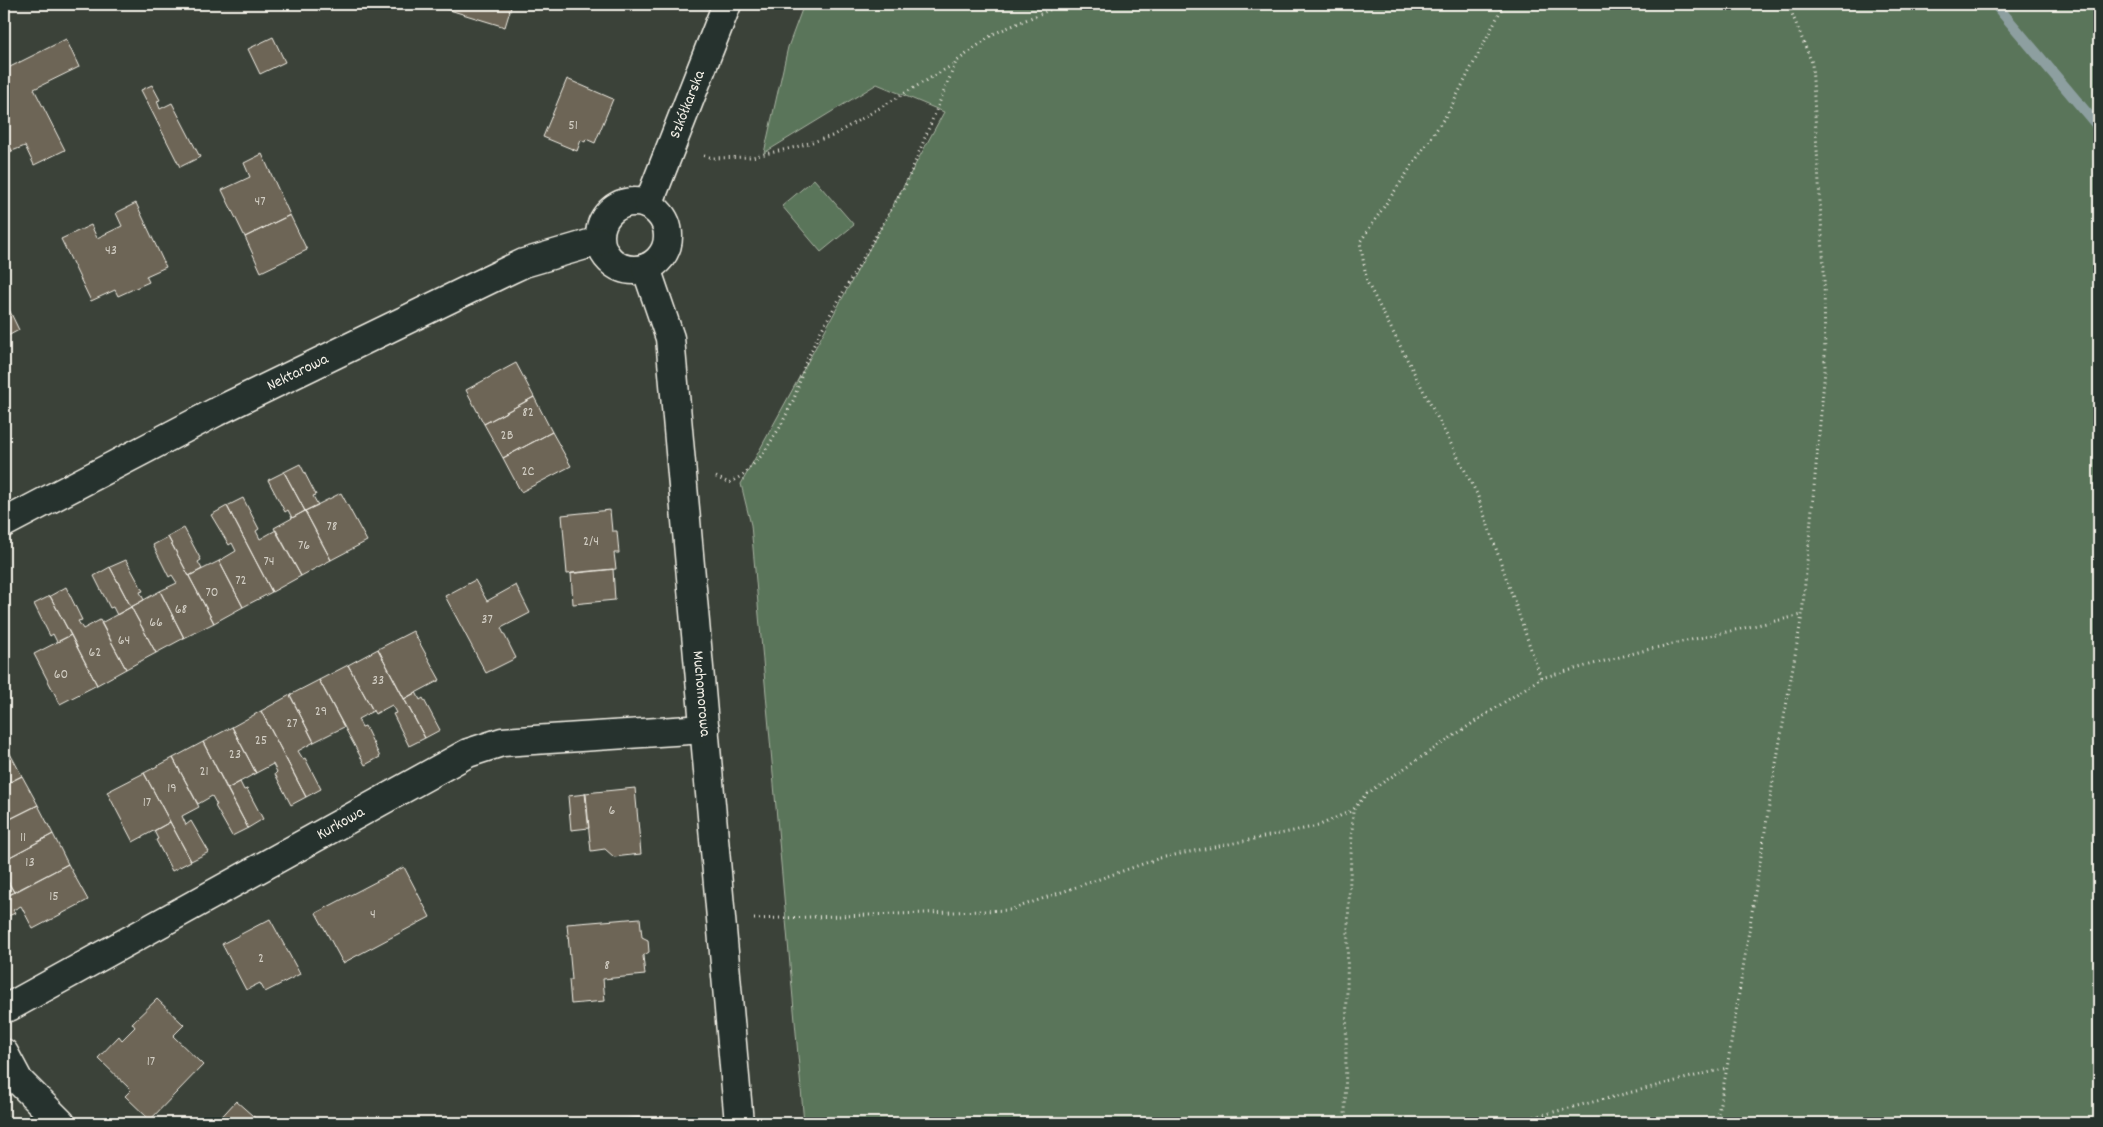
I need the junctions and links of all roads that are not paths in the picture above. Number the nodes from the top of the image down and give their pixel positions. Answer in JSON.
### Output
{"nodes":[{"id":1,"x":727,"y":4,"type":"edge"},
{"id":2,"x":648,"y":205,"type":"junction"},
{"id":3,"x":599,"y":241,"type":"junction"},
{"id":4,"x":646,"y":268,"type":"junction"},
{"id":5,"x":4,"y":523,"type":"edge"},
{"id":6,"x":705,"y":729,"type":"junction"},
{"id":7,"x":4,"y":1008,"type":"edge"},
{"id":8,"x":4,"y":1053,"type":"edge"},
{"id":9,"x":60,"y":1123,"type":"edge"},
{"id":10,"x":739,"y":1123,"type":"edge"}],
"edges":[{"from":1,"to":2,"type":"street","name":"Szkółkarska"},
{"from":2,"to":3,"type":"street"},
{"from":2,"to":4,"type":"street"},
{"from":3,"to":4,"type":"street"},
{"from":3,"to":5,"type":"street","name":"Nektarowa"},
{"from":4,"to":6,"type":"street","name":"Muchomorowa"},
{"from":6,"to":7,"type":"street","name":"Kurkowa"},
{"from":6,"to":10,"type":"street","name":"Muchomorowa"},
{"from":8,"to":9,"type":"street"}]}
